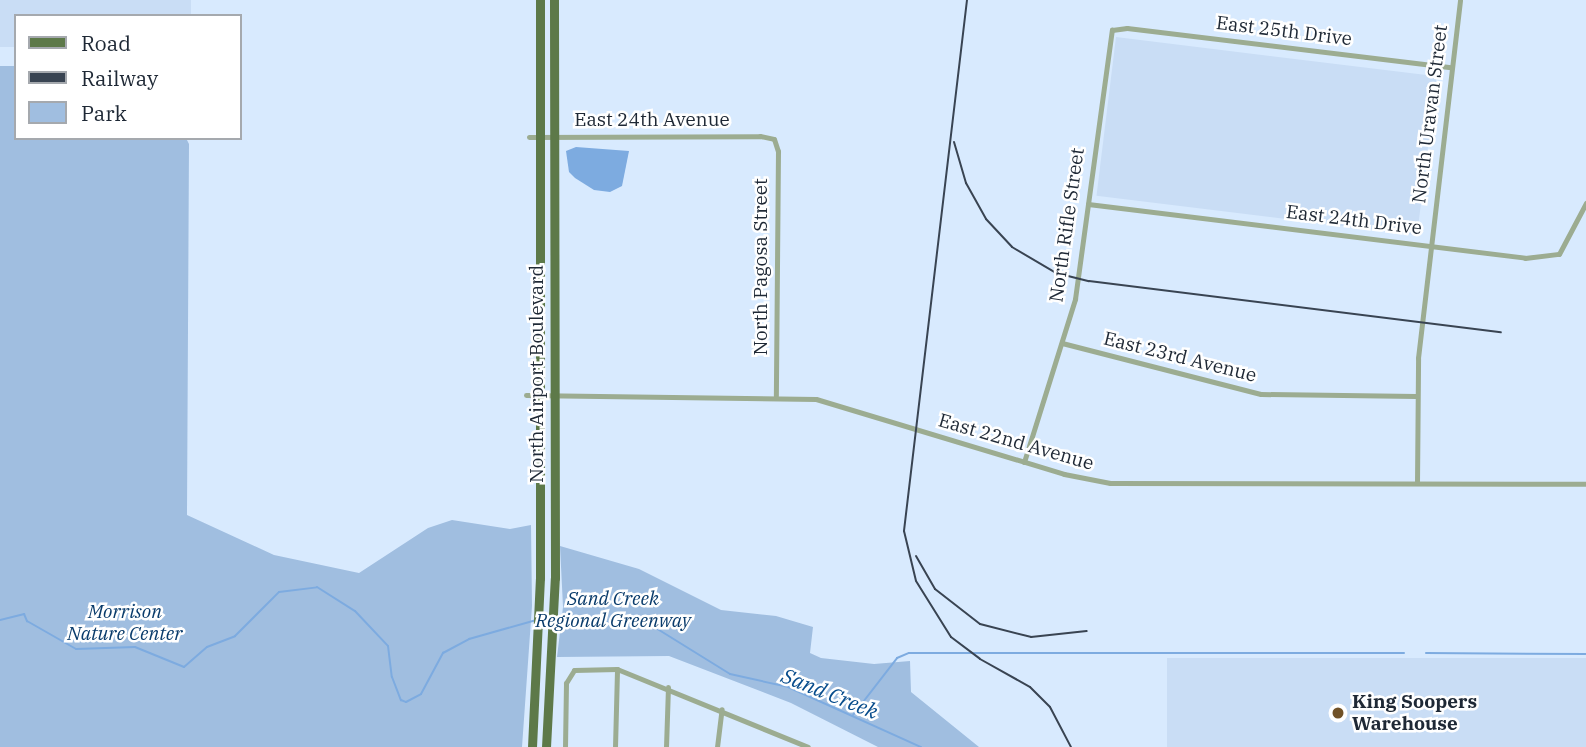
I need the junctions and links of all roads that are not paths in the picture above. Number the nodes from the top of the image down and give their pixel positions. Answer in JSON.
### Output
{"nodes":[{"id":1,"x":540,"y":0,"type":"edge"},
{"id":2,"x":554,"y":0,"type":"edge"},
{"id":3,"x":1460,"y":0,"type":"edge"},
{"id":4,"x":1112,"y":30,"type":"joint"},
{"id":5,"x":1451,"y":67,"type":"junction"},
{"id":6,"x":529,"y":137,"type":"dead end"},
{"id":7,"x":540,"y":137,"type":"junction"},
{"id":8,"x":554,"y":137,"type":"junction"},
{"id":9,"x":774,"y":139,"type":"joint"},
{"id":10,"x":1586,"y":203,"type":"edge"},
{"id":11,"x":1088,"y":204,"type":"junction"},
{"id":12,"x":1430,"y":246,"type":"junction"},
{"id":13,"x":1062,"y":343,"type":"junction"},
{"id":14,"x":526,"y":395,"type":"dead end"},
{"id":15,"x":540,"y":395,"type":"junction"},
{"id":16,"x":554,"y":396,"type":"junction"},
{"id":17,"x":776,"y":396,"type":"junction"},
{"id":18,"x":1416,"y":396,"type":"junction"},
{"id":19,"x":1024,"y":462,"type":"junction"},
{"id":20,"x":1418,"y":483,"type":"junction"},
{"id":21,"x":1586,"y":484,"type":"edge"},
{"id":22,"x":617,"y":669,"type":"junction"},
{"id":23,"x":668,"y":687,"type":"junction"},
{"id":24,"x":722,"y":709,"type":"junction"},
{"id":25,"x":798,"y":745,"type":"edge"},
{"id":26,"x":532,"y":747,"type":"edge"},
{"id":27,"x":546,"y":747,"type":"edge"},
{"id":28,"x":565,"y":747,"type":"edge"},
{"id":29,"x":615,"y":747,"type":"edge"},
{"id":30,"x":666,"y":747,"type":"edge"},
{"id":31,"x":717,"y":747,"type":"edge"},
{"id":32,"x":808,"y":747,"type":"edge"}],
"edges":[{"from":1,"to":7,"type":"main road","name":"North Airport Boulevard"},
{"from":2,"to":8,"type":"main road","name":"North Airport Boulevard"},
{"from":3,"to":5,"type":"street","name":"North Uravan Street"},
{"from":4,"to":5,"type":"street","name":"East 25th Drive"},
{"from":4,"to":11,"type":"street","name":"North Rifle Street"},
{"from":5,"to":12,"type":"street","name":"North Uravan Street"},
{"from":6,"to":7,"type":"street","name":"East 24th Avenue"},
{"from":7,"to":8,"type":"street","name":"East 24th Avenue"},
{"from":7,"to":15,"type":"main road","name":"North Airport Boulevard"},
{"from":8,"to":9,"type":"street","name":"East 24th Avenue"},
{"from":8,"to":16,"type":"main road","name":"North Airport Boulevard"},
{"from":9,"to":17,"type":"street","name":"North Pagosa Street"},
{"from":10,"to":12,"type":"street","name":"East 24th Drive"},
{"from":11,"to":12,"type":"street","name":"East 24th Drive"},
{"from":11,"to":13,"type":"street","name":"North Rifle Street"},
{"from":12,"to":18,"type":"street","name":"North Uravan Street"},
{"from":13,"to":18,"type":"street","name":"East 23rd Avenue"},
{"from":13,"to":19,"type":"street","name":"North Rifle Street"},
{"from":14,"to":15,"type":"street","name":"East 22nd Avenue"},
{"from":15,"to":16,"type":"street","name":"East 22nd Avenue"},
{"from":15,"to":26,"type":"main road","name":"North Airport Boulevard"},
{"from":16,"to":17,"type":"street","name":"East 22nd Avenue"},
{"from":16,"to":27,"type":"main road","name":"North Airport Boulevard"},
{"from":17,"to":19,"type":"street","name":"East 22nd Avenue"},
{"from":18,"to":20,"type":"street","name":"North Uravan Street"},
{"from":19,"to":20,"type":"street","name":"East 22nd Avenue"},
{"from":20,"to":21,"type":"street","name":"East 22nd Avenue"},
{"from":22,"to":23,"type":"street"},
{"from":22,"to":28,"type":"street"},
{"from":22,"to":29,"type":"street"},
{"from":23,"to":24,"type":"street"},
{"from":23,"to":30,"type":"street"},
{"from":24,"to":25,"type":"street"},
{"from":24,"to":31,"type":"street"},
{"from":25,"to":32,"type":"street"}]}
